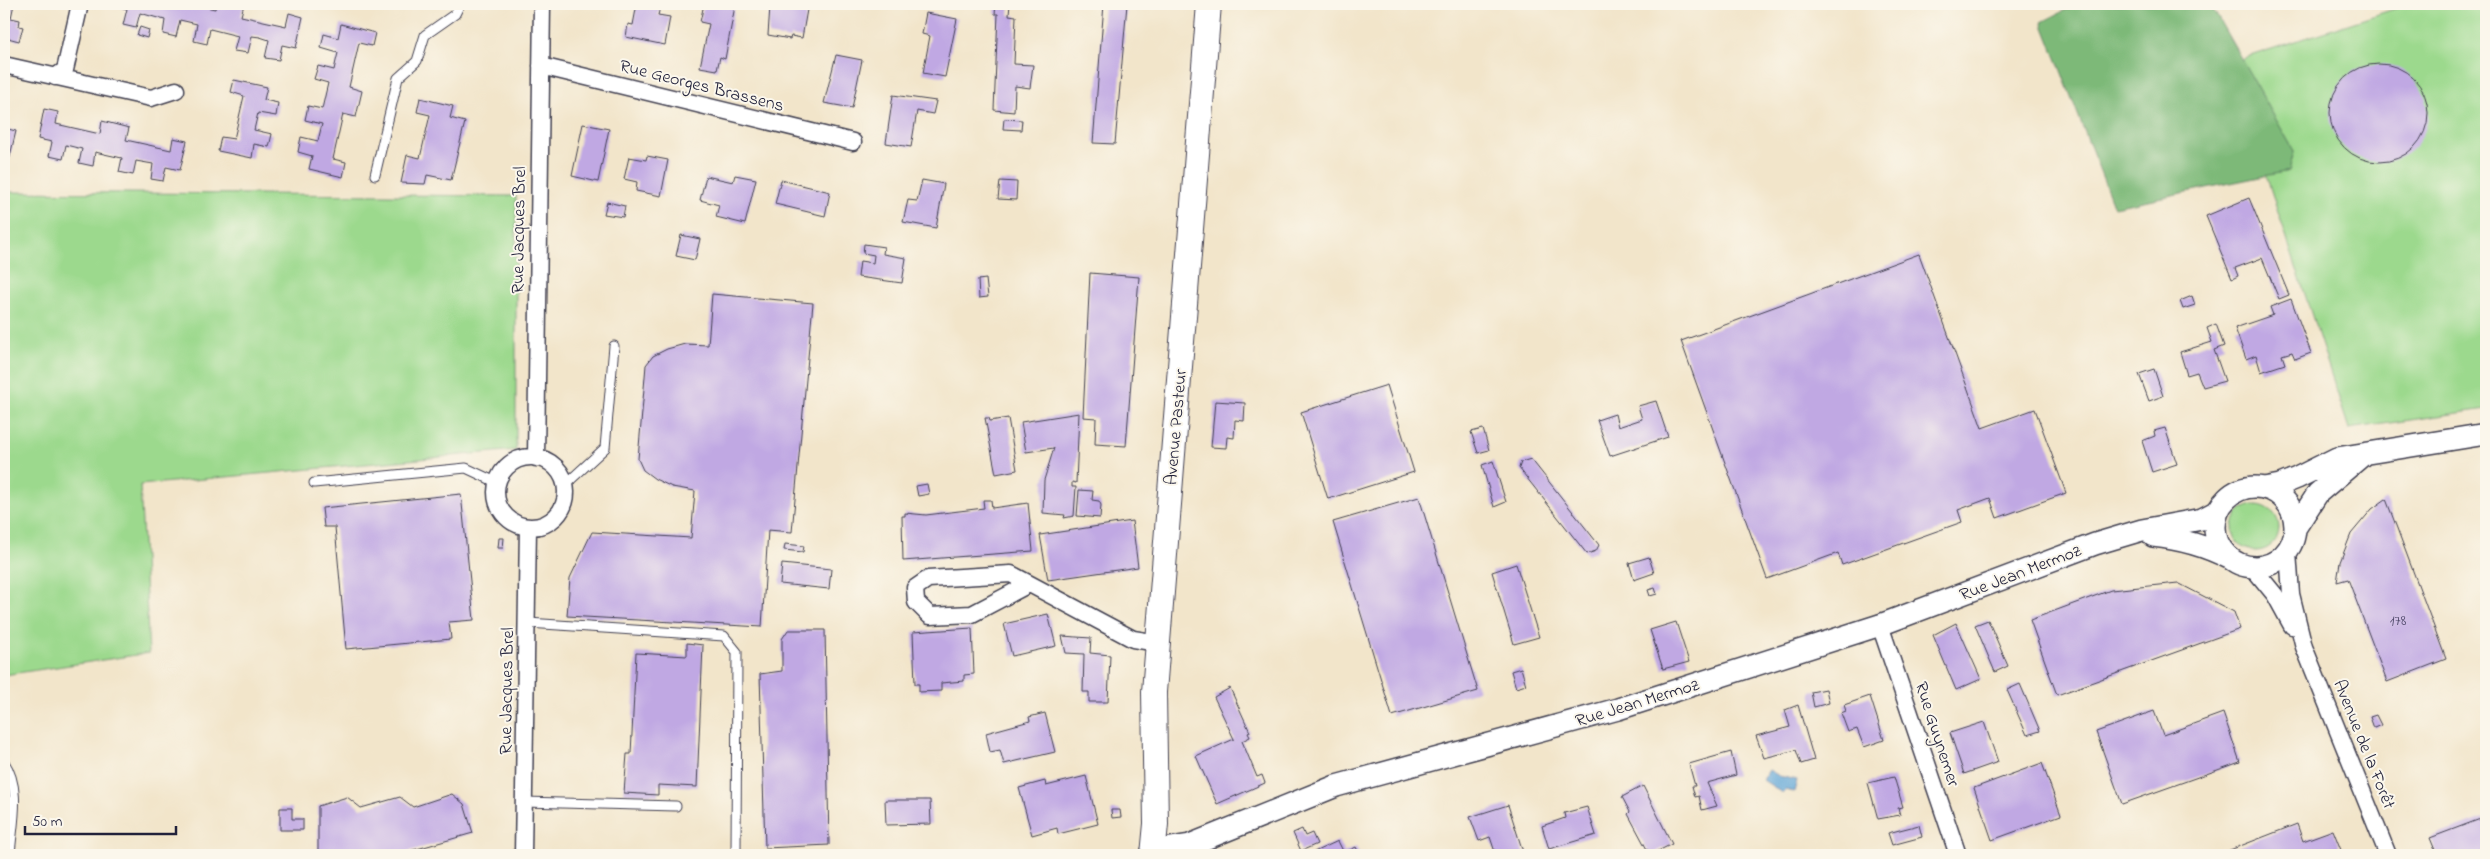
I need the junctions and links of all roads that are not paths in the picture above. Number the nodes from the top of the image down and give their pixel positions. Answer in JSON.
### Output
{"nodes":[{"id":1,"x":80,"y":4,"type":"edge"},
{"id":2,"x":460,"y":4,"type":"edge"},
{"id":3,"x":542,"y":4,"type":"edge"},
{"id":4,"x":1209,"y":4,"type":"edge"},
{"id":5,"x":4,"y":65,"type":"edge"},
{"id":6,"x":541,"y":66,"type":"junction"},
{"id":7,"x":55,"y":77,"type":"junction"},
{"id":8,"x":176,"y":90,"type":"dead end"},
{"id":9,"x":853,"y":142,"type":"dead end"},
{"id":10,"x":375,"y":175,"type":"dead end"},
{"id":11,"x":614,"y":346,"type":"dead end"},
{"id":12,"x":2486,"y":434,"type":"edge"},
{"id":13,"x":2366,"y":452,"type":"junction"},
{"id":14,"x":536,"y":458,"type":"junction"},
{"id":15,"x":314,"y":483,"type":"dead end"},
{"id":16,"x":498,"y":483,"type":"junction"},
{"id":17,"x":566,"y":484,"type":"junction"},
{"id":18,"x":2264,"y":488,"type":"junction"},
{"id":19,"x":2218,"y":510,"type":"junction"},
{"id":20,"x":2296,"y":527,"type":"junction"},
{"id":21,"x":528,"y":528,"type":"junction"},
{"id":22,"x":2123,"y":535,"type":"junction"},
{"id":23,"x":2288,"y":552,"type":"junction"},
{"id":24,"x":2229,"y":558,"type":"junction"},
{"id":25,"x":2253,"y":568,"type":"junction"},
{"id":26,"x":1029,"y":584,"type":"junction"},
{"id":27,"x":528,"y":623,"type":"junction"},
{"id":28,"x":1880,"y":625,"type":"junction"},
{"id":29,"x":1158,"y":643,"type":"junction"},
{"id":30,"x":2304,"y":647,"type":"junction"},
{"id":31,"x":4,"y":762,"type":"edge"},
{"id":32,"x":524,"y":802,"type":"junction"},
{"id":33,"x":676,"y":806,"type":"dead end"},
{"id":34,"x":1151,"y":854,"type":"edge"},
{"id":35,"x":10,"y":855,"type":"edge"},
{"id":36,"x":523,"y":855,"type":"edge"},
{"id":37,"x":736,"y":855,"type":"edge"},
{"id":38,"x":1958,"y":855,"type":"edge"},
{"id":39,"x":2388,"y":855,"type":"edge"}],
"edges":[{"from":1,"to":7,"type":"street"},
{"from":2,"to":10,"type":"lane"},
{"from":3,"to":6,"type":"street","name":"Rue Jacques Brel"},
{"from":4,"to":29,"type":"main road","name":"Avenue Pasteur"},
{"from":5,"to":7,"type":"street"},
{"from":6,"to":9,"type":"street","name":"Rue Georges Brassens"},
{"from":6,"to":14,"type":"street","name":"Rue Jacques Brel"},
{"from":7,"to":8,"type":"street"},
{"from":11,"to":17,"type":"lane"},
{"from":12,"to":13,"type":"street"},
{"from":13,"to":18,"type":"street"},
{"from":13,"to":20,"type":"street"},
{"from":14,"to":16,"type":"street"},
{"from":14,"to":17,"type":"street"},
{"from":15,"to":16,"type":"lane"},
{"from":16,"to":21,"type":"street"},
{"from":17,"to":21,"type":"street"},
{"from":18,"to":19,"type":"street"},
{"from":18,"to":20,"type":"street"},
{"from":19,"to":22,"type":"street","name":"Rue Jean Mermoz"},
{"from":19,"to":24,"type":"street"},
{"from":20,"to":23,"type":"street"},
{"from":21,"to":27,"type":"street","name":"Rue Jacques Brel"},
{"from":22,"to":24,"type":"street","name":"Rue Jean Mermoz"},
{"from":22,"to":28,"type":"street","name":"Rue Jean Mermoz"},
{"from":23,"to":25,"type":"street"},
{"from":23,"to":30,"type":"street","name":"Avenue de la Forêt"},
{"from":24,"to":25,"type":"street"},
{"from":25,"to":30,"type":"street","name":"Avenue de la Forêt"},
{"from":26,"to":26,"type":"street"},
{"from":26,"to":29,"type":"street"},
{"from":27,"to":32,"type":"street","name":"Rue Jacques Brel"},
{"from":27,"to":37,"type":"lane"},
{"from":28,"to":34,"type":"street","name":"Rue Jean Mermoz"},
{"from":28,"to":38,"type":"street","name":"Rue Guynemer"},
{"from":29,"to":34,"type":"main road","name":"Avenue Pasteur"},
{"from":30,"to":39,"type":"street","name":"Avenue de la Forêt"},
{"from":31,"to":35,"type":"lane"},
{"from":32,"to":33,"type":"lane"},
{"from":32,"to":36,"type":"street","name":"Rue Jacques Brel"}]}
